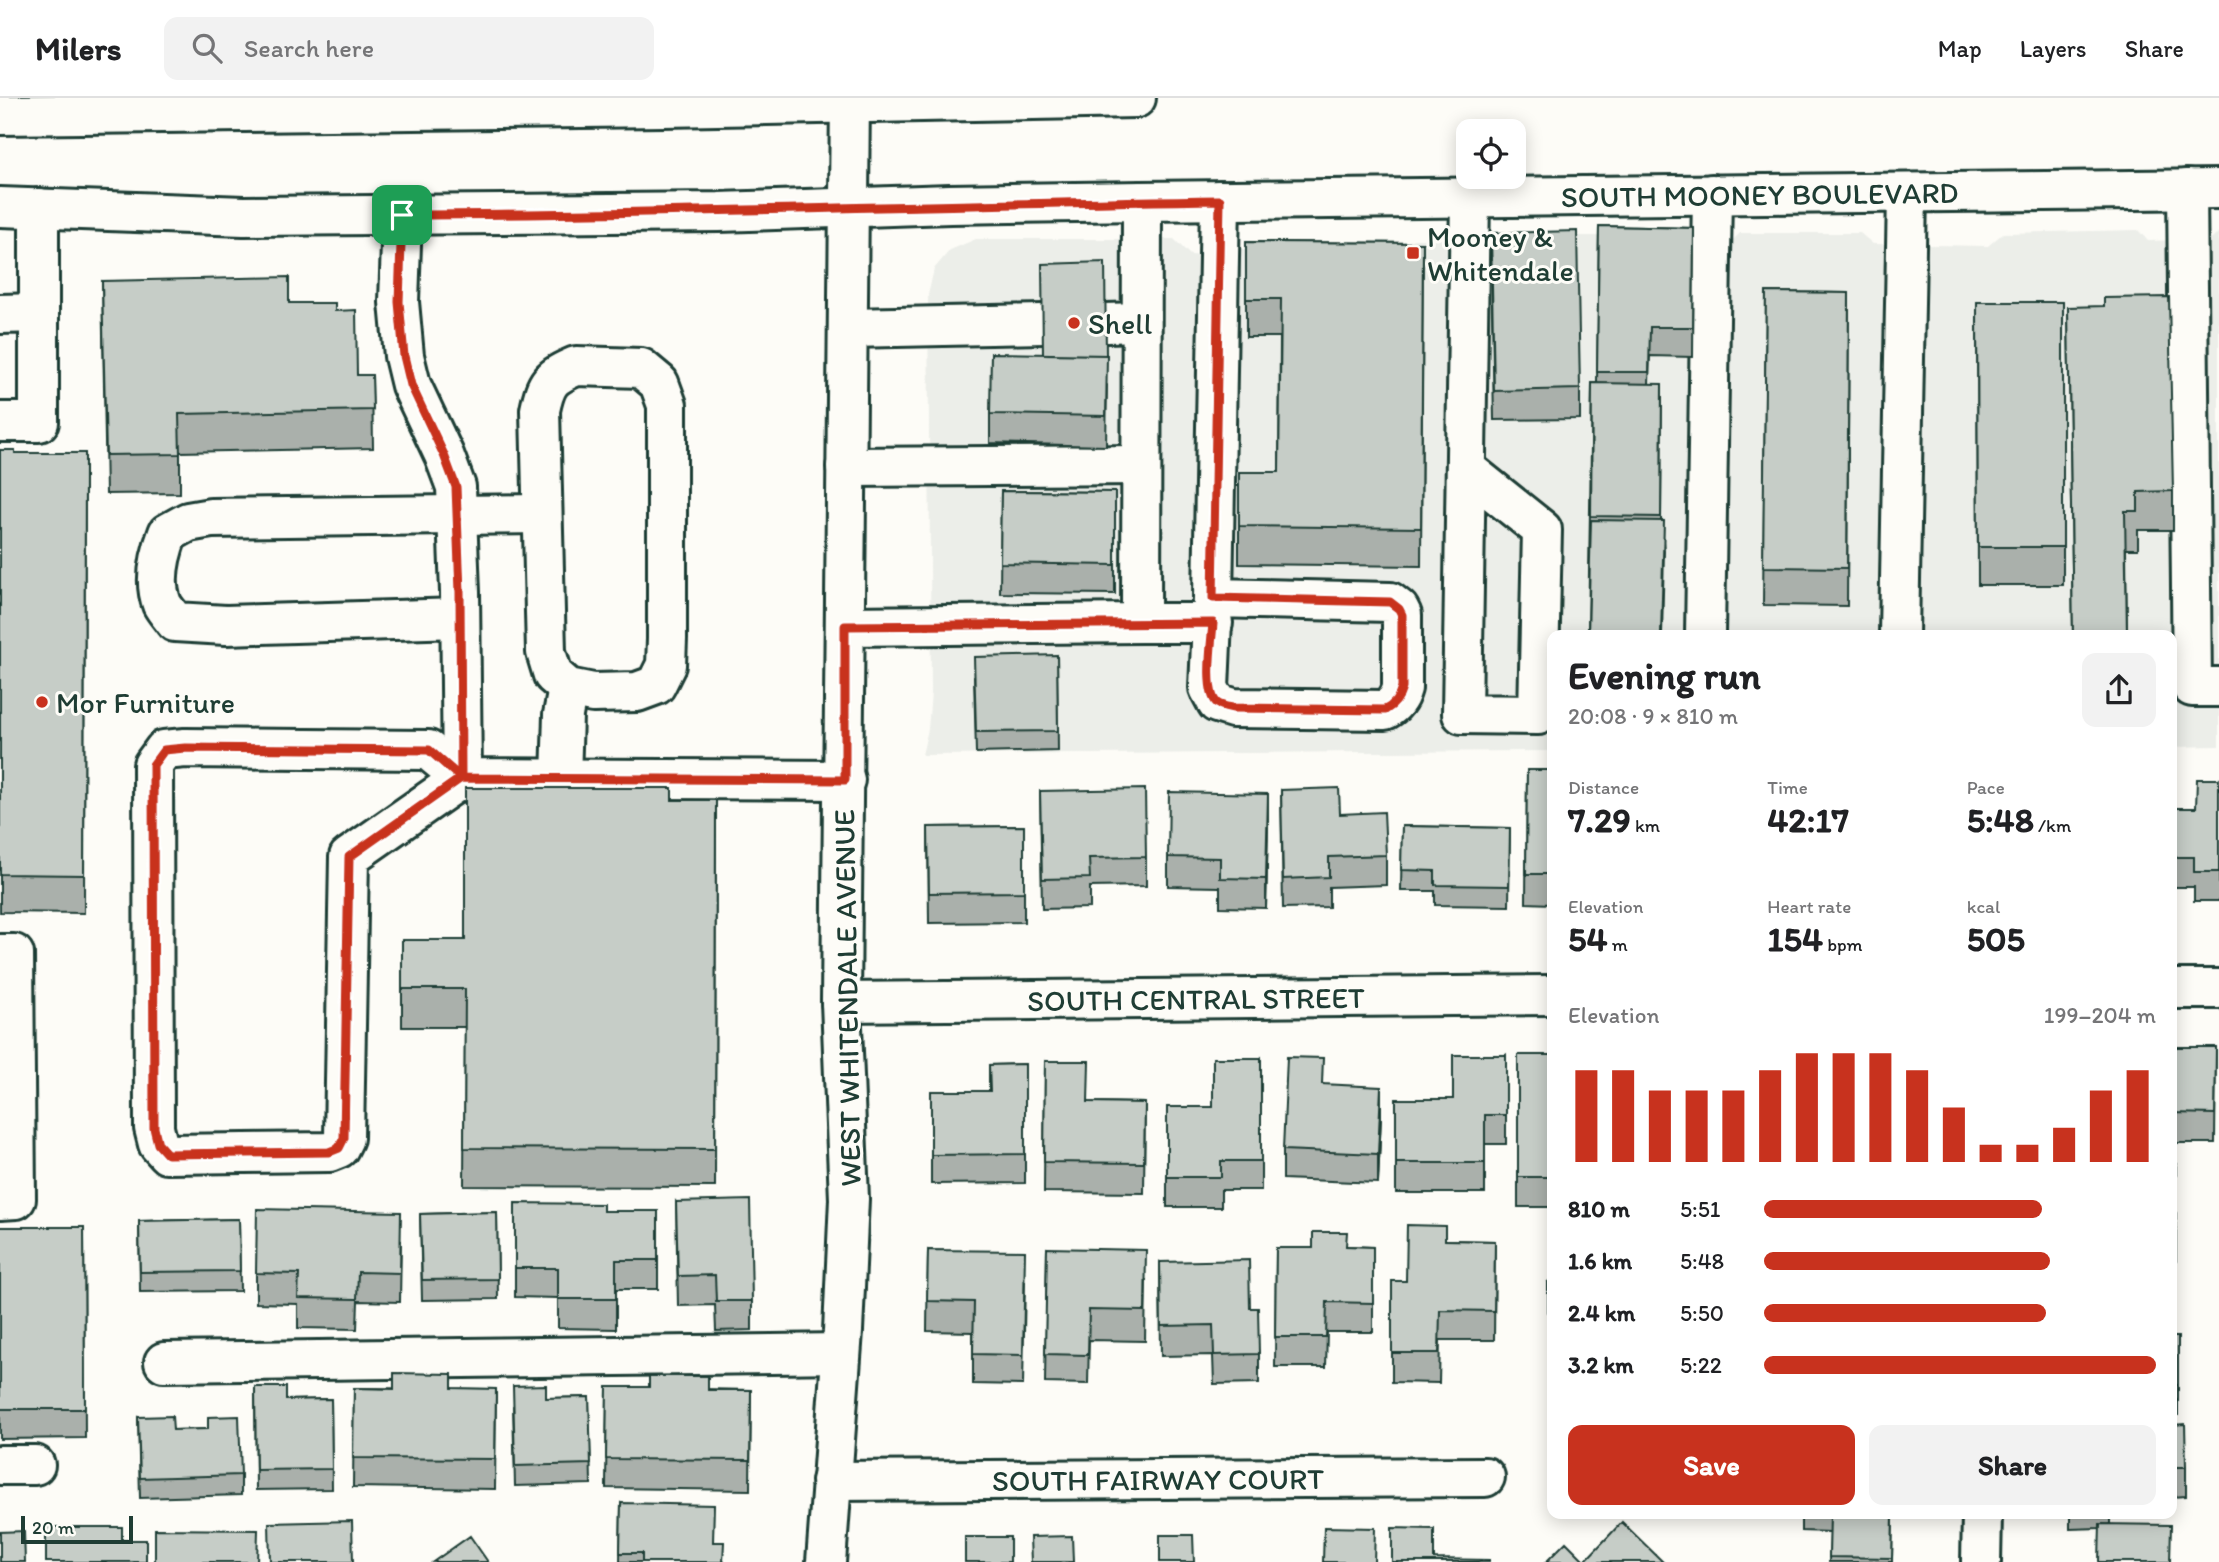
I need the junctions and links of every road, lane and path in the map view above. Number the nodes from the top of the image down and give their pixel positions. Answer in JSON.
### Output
{"nodes":[{"id":1,"x":1136,"y":98,"type":"edge"},
{"id":2,"x":850,"y":101,"type":"edge"},
{"id":3,"x":663,"y":103,"type":"edge"},
{"id":4,"x":402,"y":104,"type":"edge"},
{"id":5,"x":503,"y":104,"type":"edge"},
{"id":6,"x":0,"y":115,"type":"edge"},
{"id":7,"x":2203,"y":189,"type":"edge"},
{"id":8,"x":1908,"y":193,"type":"junction"},
{"id":9,"x":1712,"y":194,"type":"junction"},
{"id":10,"x":1469,"y":197,"type":"junction"},
{"id":11,"x":1220,"y":200,"type":"junction"},
{"id":12,"x":1142,"y":201,"type":"junction"},
{"id":13,"x":0,"y":207,"type":"edge"},
{"id":14,"x":850,"y":207,"type":"junction"},
{"id":15,"x":39,"y":208,"type":"junction"},
{"id":16,"x":402,"y":215,"type":"junction"},
{"id":17,"x":39,"y":313,"type":"junction"},
{"id":18,"x":0,"y":314,"type":"edge"},
{"id":19,"x":1043,"y":324,"type":"edge"},
{"id":20,"x":849,"y":328,"type":"junction"},
{"id":21,"x":0,"y":422,"type":"edge"},
{"id":22,"x":1141,"y":466,"type":"junction"},
{"id":23,"x":846,"y":467,"type":"junction"},
{"id":24,"x":1466,"y":470,"type":"junction"},
{"id":25,"x":542,"y":514,"type":"junction"},
{"id":26,"x":458,"y":516,"type":"junction"},
{"id":27,"x":1213,"y":611,"type":"junction"},
{"id":28,"x":460,"y":618,"type":"junction"},
{"id":29,"x":1141,"y":623,"type":"junction"},
{"id":30,"x":845,"y":626,"type":"junction"},
{"id":31,"x":1705,"y":630,"type":"edge"},
{"id":32,"x":1899,"y":630,"type":"edge"},
{"id":33,"x":2219,"y":687,"type":"edge"},
{"id":34,"x":568,"y":688,"type":"junction"},
{"id":35,"x":461,"y":778,"type":"junction"},
{"id":36,"x":561,"y":779,"type":"junction"},
{"id":37,"x":845,"y":780,"type":"junction"},
{"id":38,"x":0,"y":954,"type":"edge"},
{"id":39,"x":2177,"y":989,"type":"edge"},
{"id":40,"x":2219,"y":989,"type":"edge"},
{"id":41,"x":1547,"y":995,"type":"edge"},
{"id":42,"x":841,"y":1002,"type":"junction"},
{"id":43,"x":0,"y":1200,"type":"edge"},
{"id":44,"x":841,"y":1353,"type":"junction"},
{"id":45,"x":164,"y":1362,"type":"dead end"},
{"id":46,"x":1485,"y":1477,"type":"dead end"},
{"id":47,"x":831,"y":1481,"type":"junction"},
{"id":48,"x":1982,"y":1519,"type":"edge"},
{"id":49,"x":826,"y":1562,"type":"edge"},
{"id":50,"x":1982,"y":1562,"type":"edge"}],
"edges":[{"from":1,"to":2,"type":"main road"},
{"from":2,"to":3,"type":"main road"},
{"from":2,"to":14,"type":"main road","name":"WEST WHITENDALE AVENUE"},
{"from":3,"to":5,"type":"main road"},
{"from":4,"to":5,"type":"main road"},
{"from":4,"to":6,"type":"main road"},
{"from":7,"to":8,"type":"main road","name":"SOUTH MOONEY BOULEVARD"},
{"from":7,"to":33,"type":"main road"},
{"from":8,"to":9,"type":"main road","name":"SOUTH MOONEY BOULEVARD"},
{"from":8,"to":32,"type":"main road"},
{"from":9,"to":10,"type":"main road","name":"SOUTH MOONEY BOULEVARD"},
{"from":9,"to":31,"type":"main road"},
{"from":10,"to":11,"type":"main road","name":"SOUTH MOONEY BOULEVARD"},
{"from":10,"to":24,"type":"main road"},
{"from":11,"to":12,"type":"main road","name":"SOUTH MOONEY BOULEVARD"},
{"from":11,"to":27,"type":"main road"},
{"from":12,"to":14,"type":"main road","name":"SOUTH MOONEY BOULEVARD"},
{"from":12,"to":22,"type":"main road"},
{"from":13,"to":15,"type":"main road","name":"SOUTH MOONEY BOULEVARD"},
{"from":14,"to":16,"type":"main road","name":"SOUTH MOONEY BOULEVARD"},
{"from":14,"to":20,"type":"main road","name":"WEST WHITENDALE AVENUE"},
{"from":15,"to":16,"type":"main road","name":"SOUTH MOONEY BOULEVARD"},
{"from":15,"to":17,"type":"main road"},
{"from":16,"to":26,"type":"main road"},
{"from":17,"to":18,"type":"main road"},
{"from":17,"to":21,"type":"main road"},
{"from":19,"to":20,"type":"main road"},
{"from":20,"to":23,"type":"main road","name":"WEST WHITENDALE AVENUE"},
{"from":22,"to":23,"type":"main road"},
{"from":22,"to":29,"type":"main road"},
{"from":23,"to":30,"type":"main road","name":"WEST WHITENDALE AVENUE"},
{"from":24,"to":24,"type":"main road"},
{"from":25,"to":26,"type":"main road"},
{"from":25,"to":34,"type":"main road"},
{"from":25,"to":34,"type":"main road"},
{"from":26,"to":28,"type":"main road"},
{"from":26,"to":28,"type":"main road"},
{"from":27,"to":27,"type":"main road"},
{"from":27,"to":29,"type":"main road"},
{"from":28,"to":35,"type":"main road"},
{"from":29,"to":30,"type":"main road"},
{"from":30,"to":37,"type":"main road","name":"WEST WHITENDALE AVENUE"},
{"from":34,"to":36,"type":"main road"},
{"from":35,"to":35,"type":"main road"},
{"from":35,"to":36,"type":"main road"},
{"from":36,"to":37,"type":"main road"},
{"from":37,"to":42,"type":"main road","name":"WEST WHITENDALE AVENUE"},
{"from":38,"to":43,"type":"main road"},
{"from":39,"to":40,"type":"main road"},
{"from":41,"to":42,"type":"main road","name":"SOUTH CENTRAL STREET"},
{"from":42,"to":44,"type":"main road","name":"WEST WHITENDALE AVENUE"},
{"from":44,"to":45,"type":"main road"},
{"from":44,"to":47,"type":"main road","name":"WEST WHITENDALE AVENUE"},
{"from":46,"to":47,"type":"main road","name":"SOUTH FAIRWAY COURT"},
{"from":47,"to":49,"type":"main road","name":"WEST WHITENDALE AVENUE"},
{"from":48,"to":50,"type":"main road"}]}
